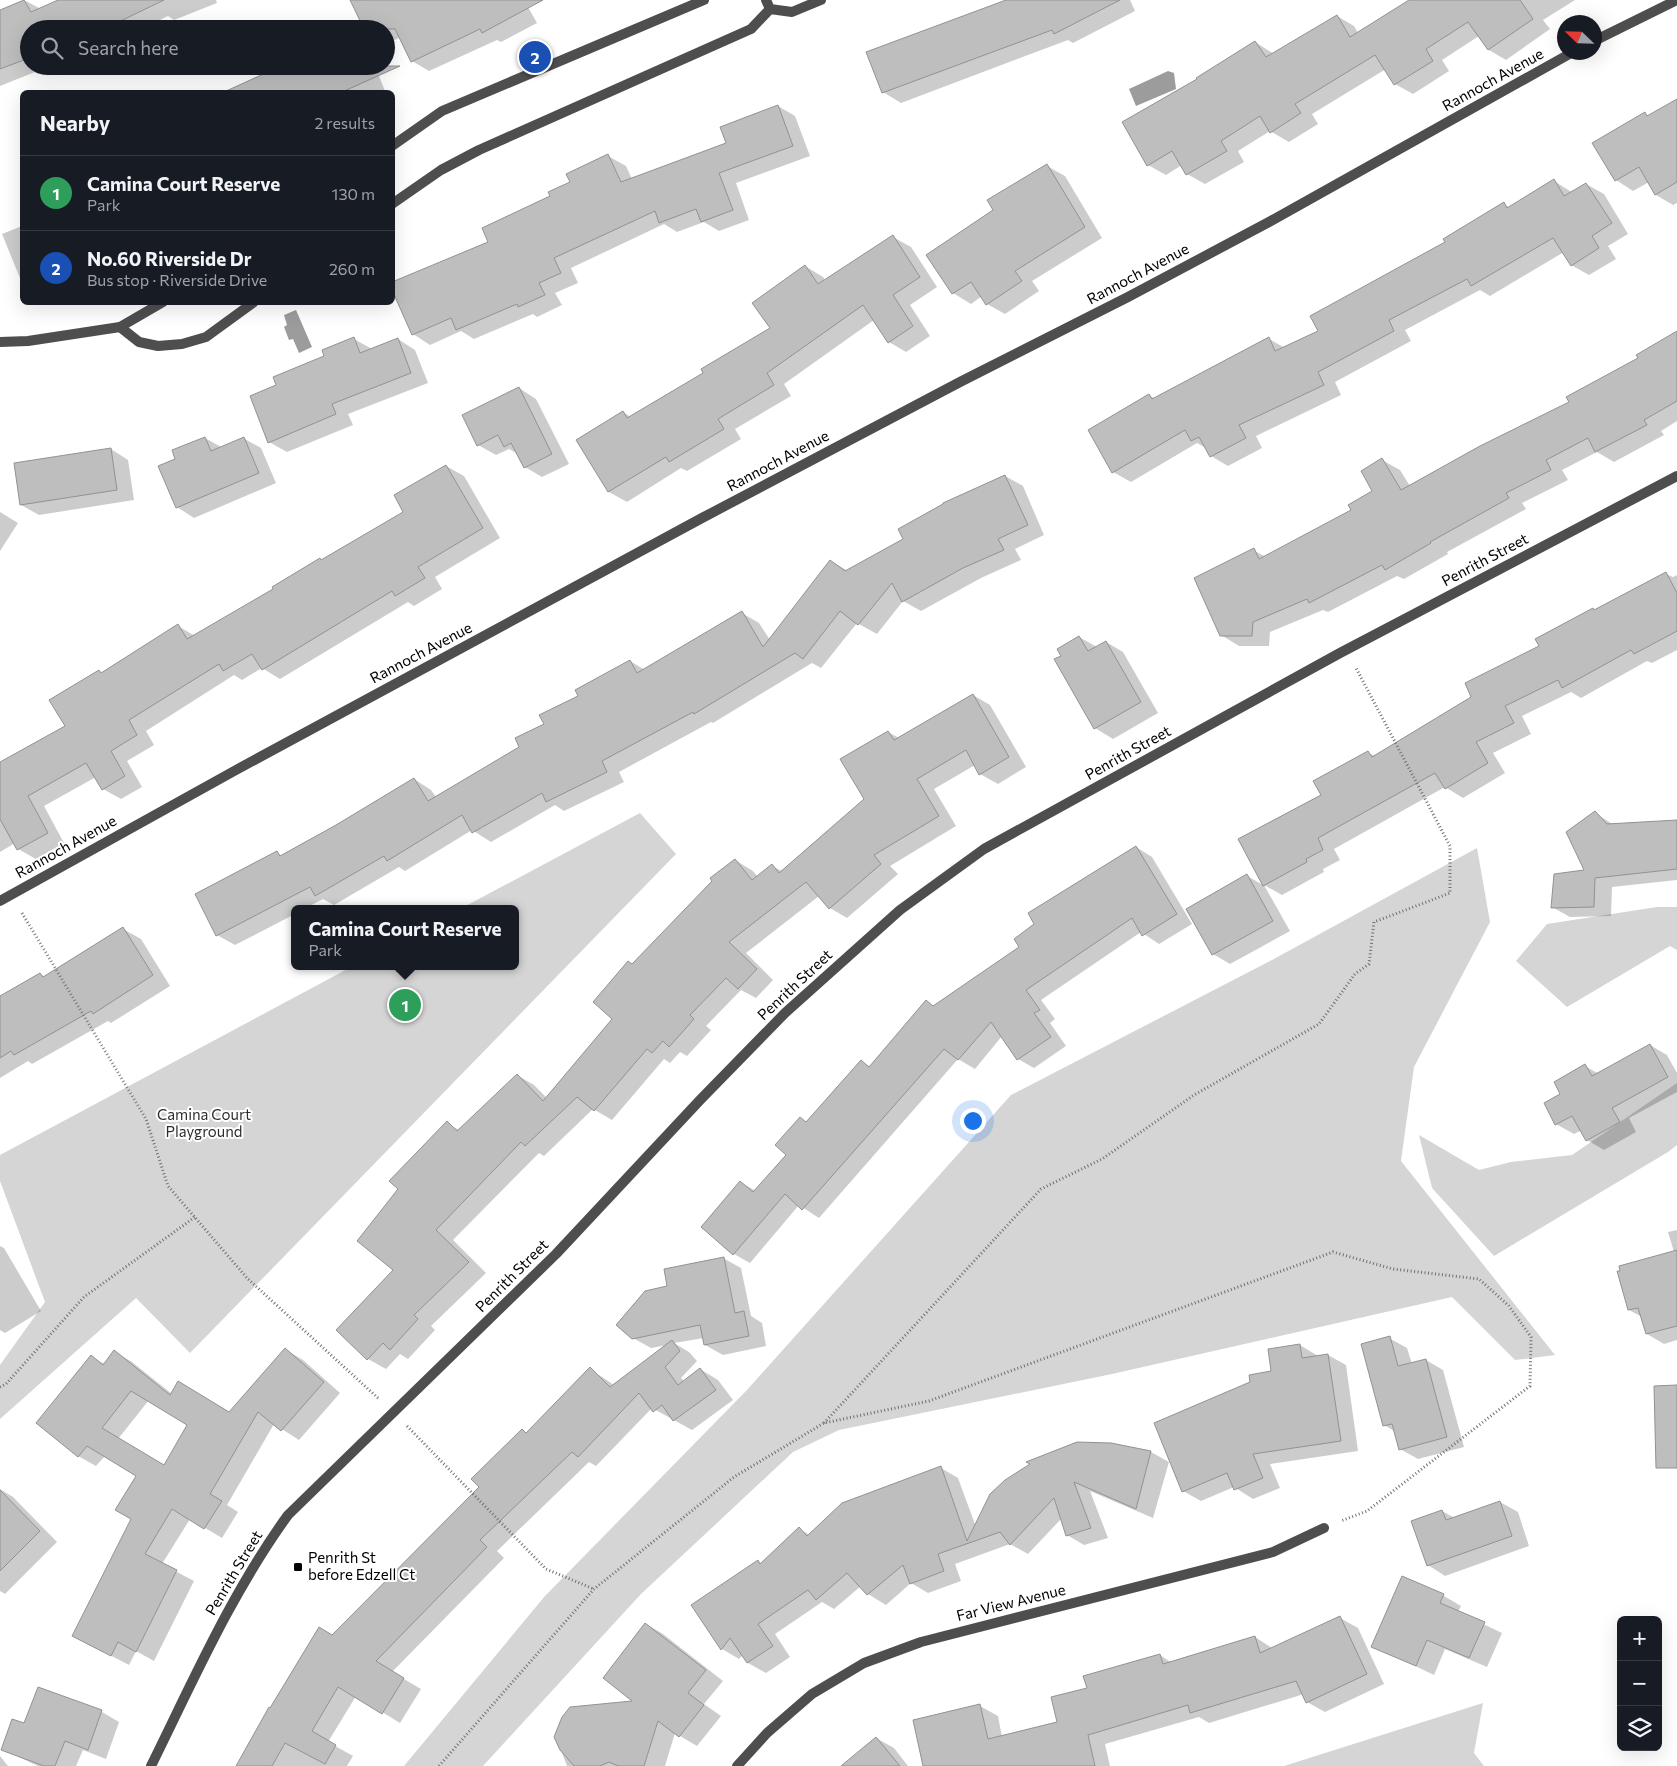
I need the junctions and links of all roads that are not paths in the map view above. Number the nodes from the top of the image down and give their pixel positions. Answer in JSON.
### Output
{"nodes":[{"id":1,"x":704,"y":0,"type":"edge"},
{"id":2,"x":821,"y":0,"type":"edge"},
{"id":3,"x":1677,"y":0,"type":"edge"},
{"id":4,"x":768,"y":4,"type":"edge"},
{"id":5,"x":1602,"y":37,"type":"edge"},
{"id":6,"x":1559,"y":60,"type":"edge"},
{"id":7,"x":395,"y":144,"type":"edge"},
{"id":8,"x":395,"y":202,"type":"edge"},
{"id":9,"x":158,"y":305,"type":"edge"},
{"id":10,"x":250,"y":305,"type":"edge"},
{"id":11,"x":120,"y":326,"type":"junction"},
{"id":12,"x":0,"y":342,"type":"edge"},
{"id":13,"x":1677,"y":476,"type":"edge"},
{"id":14,"x":0,"y":901,"type":"edge"},
{"id":15,"x":1324,"y":1528,"type":"road end"},
{"id":16,"x":151,"y":1766,"type":"edge"},
{"id":17,"x":737,"y":1766,"type":"edge"}],
"edges":[{"from":1,"to":7,"type":"street"},
{"from":2,"to":4,"type":"street"},
{"from":3,"to":5,"type":"street"},
{"from":4,"to":8,"type":"street"},
{"from":6,"to":14,"type":"street","name":"Rannoch Avenue"},
{"from":9,"to":11,"type":"street"},
{"from":10,"to":11,"type":"street"},
{"from":11,"to":12,"type":"street"},
{"from":13,"to":16,"type":"street","name":"Penrith Street"},
{"from":15,"to":17,"type":"street","name":"Far View Avenue"}]}
